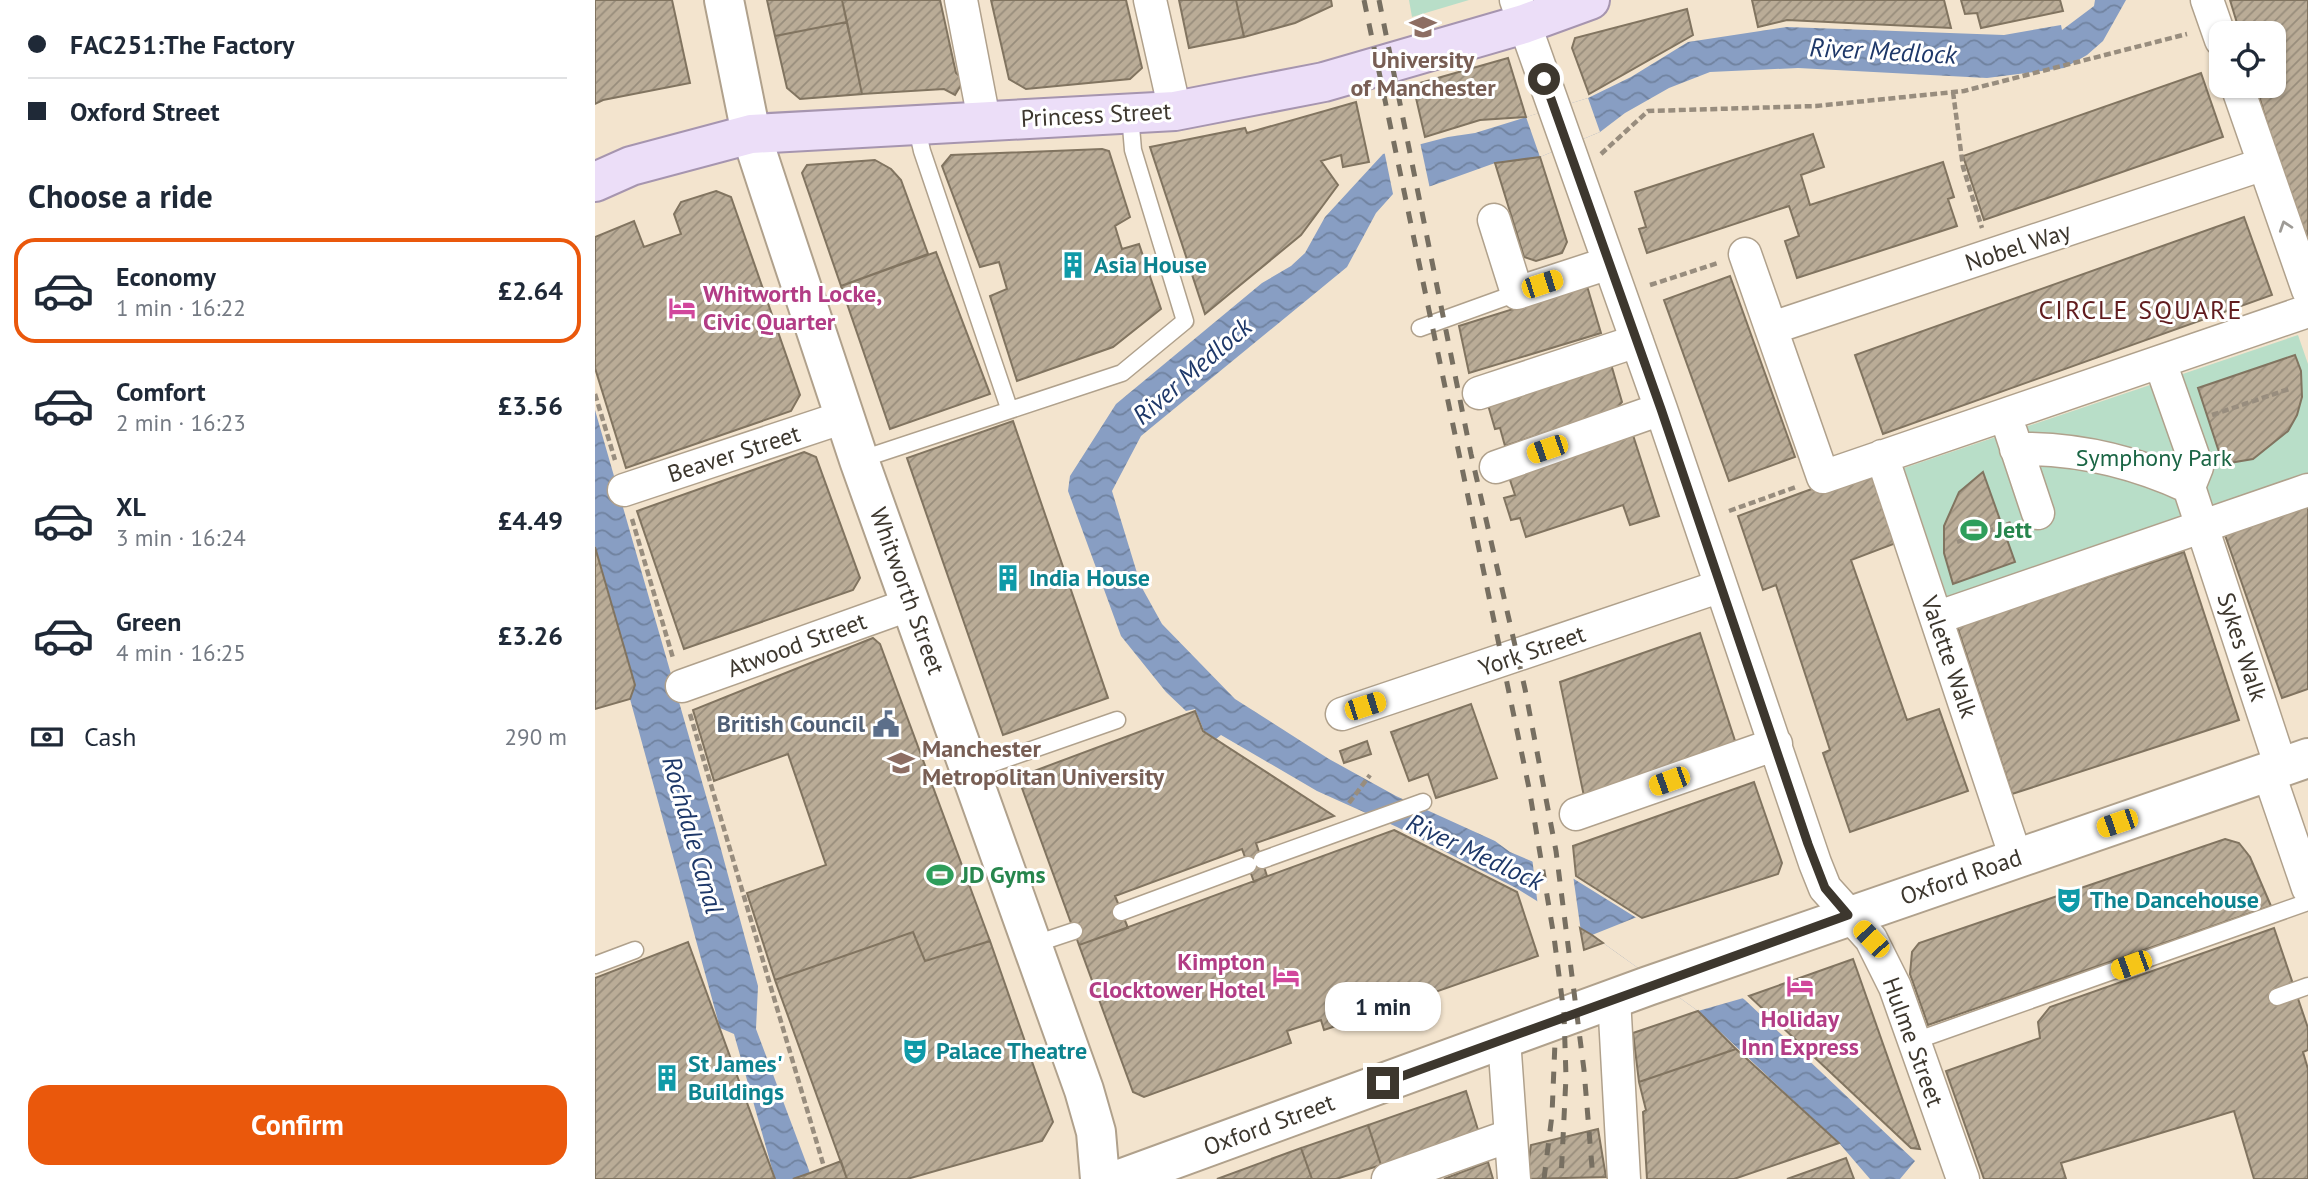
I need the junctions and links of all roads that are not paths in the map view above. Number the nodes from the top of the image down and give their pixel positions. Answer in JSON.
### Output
{"nodes":[{"id":1,"x":724,"y":0,"type":"edge"},
{"id":2,"x":961,"y":0,"type":"edge"},
{"id":3,"x":1150,"y":0,"type":"edge"},
{"id":4,"x":1590,"y":0,"type":"edge"},
{"id":5,"x":1520,"y":12,"type":"edge"},
{"id":6,"x":2241,"y":98,"type":"edge"},
{"id":7,"x":1175,"y":111,"type":"junction"},
{"id":8,"x":1130,"y":115,"type":"junction"},
{"id":9,"x":984,"y":120,"type":"junction"},
{"id":10,"x":916,"y":124,"type":"junction"},
{"id":11,"x":751,"y":134,"type":"junction"},
{"id":12,"x":2264,"y":164,"type":"junction"},
{"id":13,"x":595,"y":182,"type":"edge"},
{"id":14,"x":1494,"y":220,"type":"dead end"},
{"id":15,"x":1745,"y":254,"type":"road end"},
{"id":16,"x":1609,"y":263,"type":"junction"},
{"id":17,"x":2308,"y":290,"type":"edge"},
{"id":18,"x":1517,"y":293,"type":"junction"},
{"id":19,"x":2308,"y":311,"type":"edge"},
{"id":20,"x":1420,"y":328,"type":"dead end"},
{"id":21,"x":1772,"y":328,"type":"junction"},
{"id":22,"x":1637,"y":341,"type":"junction"},
{"id":23,"x":2160,"y":362,"type":"junction"},
{"id":24,"x":1479,"y":393,"type":"dead end"},
{"id":25,"x":1009,"y":408,"type":"junction"},
{"id":26,"x":1661,"y":409,"type":"junction"},
{"id":27,"x":2005,"y":415,"type":"junction"},
{"id":28,"x":844,"y":417,"type":"junction"},
{"id":29,"x":2016,"y":449,"type":"junction"},
{"id":30,"x":1882,"y":456,"type":"junction"},
{"id":31,"x":859,"y":460,"type":"junction"},
{"id":32,"x":1496,"y":467,"type":"dead end"},
{"id":33,"x":2189,"y":487,"type":"junction"},
{"id":34,"x":624,"y":490,"type":"road end"},
{"id":35,"x":2308,"y":490,"type":"edge"},
{"id":36,"x":2038,"y":513,"type":"road end"},
{"id":37,"x":2202,"y":527,"type":"junction"},
{"id":38,"x":1721,"y":586,"type":"junction"},
{"id":39,"x":911,"y":604,"type":"junction"},
{"id":40,"x":1936,"y":618,"type":"junction"},
{"id":41,"x":682,"y":686,"type":"road end"},
{"id":42,"x":1342,"y":714,"type":"dead end"},
{"id":43,"x":1117,"y":720,"type":"dead end"},
{"id":44,"x":1776,"y":744,"type":"junction"},
{"id":45,"x":2286,"y":765,"type":"edge"},
{"id":46,"x":971,"y":771,"type":"junction"},
{"id":47,"x":1423,"y":802,"type":"dead end"},
{"id":48,"x":1576,"y":814,"type":"dead end"},
{"id":49,"x":2017,"y":858,"type":"junction"},
{"id":50,"x":2308,"y":888,"type":"edge"},
{"id":51,"x":2308,"y":902,"type":"edge"},
{"id":52,"x":1121,"y":912,"type":"dead end"},
{"id":53,"x":1848,"y":915,"type":"junction"},
{"id":54,"x":1073,"y":931,"type":"dead end"},
{"id":55,"x":1032,"y":945,"type":"junction"},
{"id":56,"x":635,"y":950,"type":"dead end"},
{"id":57,"x":595,"y":965,"type":"edge"},
{"id":58,"x":2308,"y":986,"type":"edge"},
{"id":59,"x":1631,"y":992,"type":"junction"},
{"id":60,"x":2277,"y":997,"type":"dead end"},
{"id":61,"x":1504,"y":1039,"type":"junction"},
{"id":62,"x":1915,"y":1041,"type":"junction"},
{"id":63,"x":1509,"y":1136,"type":"junction"},
{"id":64,"x":1100,"y":1179,"type":"edge"},
{"id":65,"x":1121,"y":1179,"type":"edge"},
{"id":66,"x":1388,"y":1179,"type":"edge"},
{"id":67,"x":1514,"y":1179,"type":"edge"},
{"id":68,"x":1624,"y":1179,"type":"edge"},
{"id":69,"x":1963,"y":1179,"type":"edge"}],
"edges":[{"from":1,"to":11,"type":"main road","name":"Whitworth Street"},
{"from":2,"to":9,"type":"street"},
{"from":3,"to":7,"type":"street"},
{"from":4,"to":5,"type":"main road","name":"Princess Street"},
{"from":5,"to":7,"type":"main road","name":"Princess Street"},
{"from":5,"to":16,"type":"street","name":"Hulme Street"},
{"from":6,"to":12,"type":"street"},
{"from":7,"to":8,"type":"main road","name":"Princess Street"},
{"from":8,"to":9,"type":"main road","name":"Princess Street"},
{"from":8,"to":25,"type":"lane"},
{"from":9,"to":10,"type":"main road","name":"Princess Street"},
{"from":10,"to":11,"type":"main road","name":"Princess Street"},
{"from":10,"to":25,"type":"lane"},
{"from":11,"to":13,"type":"main road","name":"Princess Street"},
{"from":11,"to":28,"type":"main road","name":"Whitworth Street"},
{"from":17,"to":12,"type":"street","one_way":true},
{"from":12,"to":21,"type":"street","name":"Nobel Way"},
{"from":14,"to":18,"type":"street"},
{"from":15,"to":21,"type":"street"},
{"from":16,"to":18,"type":"street"},
{"from":16,"to":22,"type":"street","name":"Hulme Street"},
{"from":18,"to":20,"type":"lane"},
{"from":19,"to":23,"type":"street"},
{"from":21,"to":30,"type":"street"},
{"from":22,"to":24,"type":"street"},
{"from":22,"to":26,"type":"street","name":"Hulme Street"},
{"from":23,"to":27,"type":"street"},
{"from":23,"to":33,"type":"street"},
{"from":25,"to":31,"type":"lane"},
{"from":26,"to":32,"type":"street"},
{"from":26,"to":38,"type":"street","name":"Hulme Street"},
{"from":27,"to":29,"type":"street"},
{"from":27,"to":30,"type":"street"},
{"from":28,"to":31,"type":"main road","name":"Whitworth Street"},
{"from":28,"to":34,"type":"street","name":"Beaver Street"},
{"from":29,"to":33,"type":"street"},
{"from":29,"to":36,"type":"street"},
{"from":30,"to":40,"type":"street","name":"Valette Walk"},
{"from":31,"to":39,"type":"main road","name":"Whitworth Street"},
{"from":33,"to":37,"type":"street","name":"Sykes Walk"},
{"from":35,"to":37,"type":"street"},
{"from":37,"to":40,"type":"street"},
{"from":37,"to":45,"type":"street","name":"Sykes Walk"},
{"from":38,"to":42,"type":"street","name":"York Street"},
{"from":38,"to":44,"type":"street","name":"Hulme Street"},
{"from":39,"to":41,"type":"street","name":"Atwood Street"},
{"from":39,"to":46,"type":"main road","name":"Whitworth Street"},
{"from":40,"to":49,"type":"street","name":"Valette Walk"},
{"from":43,"to":46,"type":"lane"},
{"from":44,"to":48,"type":"street"},
{"from":44,"to":53,"type":"street","name":"Hulme Street"},
{"from":45,"to":49,"type":"main road","name":"Oxford Road"},
{"from":45,"to":50,"type":"street","name":"Sykes Walk"},
{"from":46,"to":55,"type":"main road","name":"Whitworth Street"},
{"from":47,"to":52,"type":"lane"},
{"from":49,"to":53,"type":"main road","name":"Oxford Road"},
{"from":51,"to":62,"type":"lane"},
{"from":53,"to":59,"type":"main road","name":"Oxford Road"},
{"from":53,"to":62,"type":"street","name":"Hulme Street"},
{"from":54,"to":55,"type":"lane"},
{"from":55,"to":64,"type":"main road","name":"Whitworth Street"},
{"from":56,"to":57,"type":"lane"},
{"from":58,"to":60,"type":"lane"},
{"from":59,"to":61,"type":"main road","name":"Oxford Street"},
{"from":59,"to":68,"type":"street"},
{"from":61,"to":63,"type":"street"},
{"from":61,"to":65,"type":"main road","name":"Oxford Street"},
{"from":62,"to":69,"type":"street","name":"Hulme Street"},
{"from":63,"to":66,"type":"street"},
{"from":63,"to":67,"type":"street"}]}
